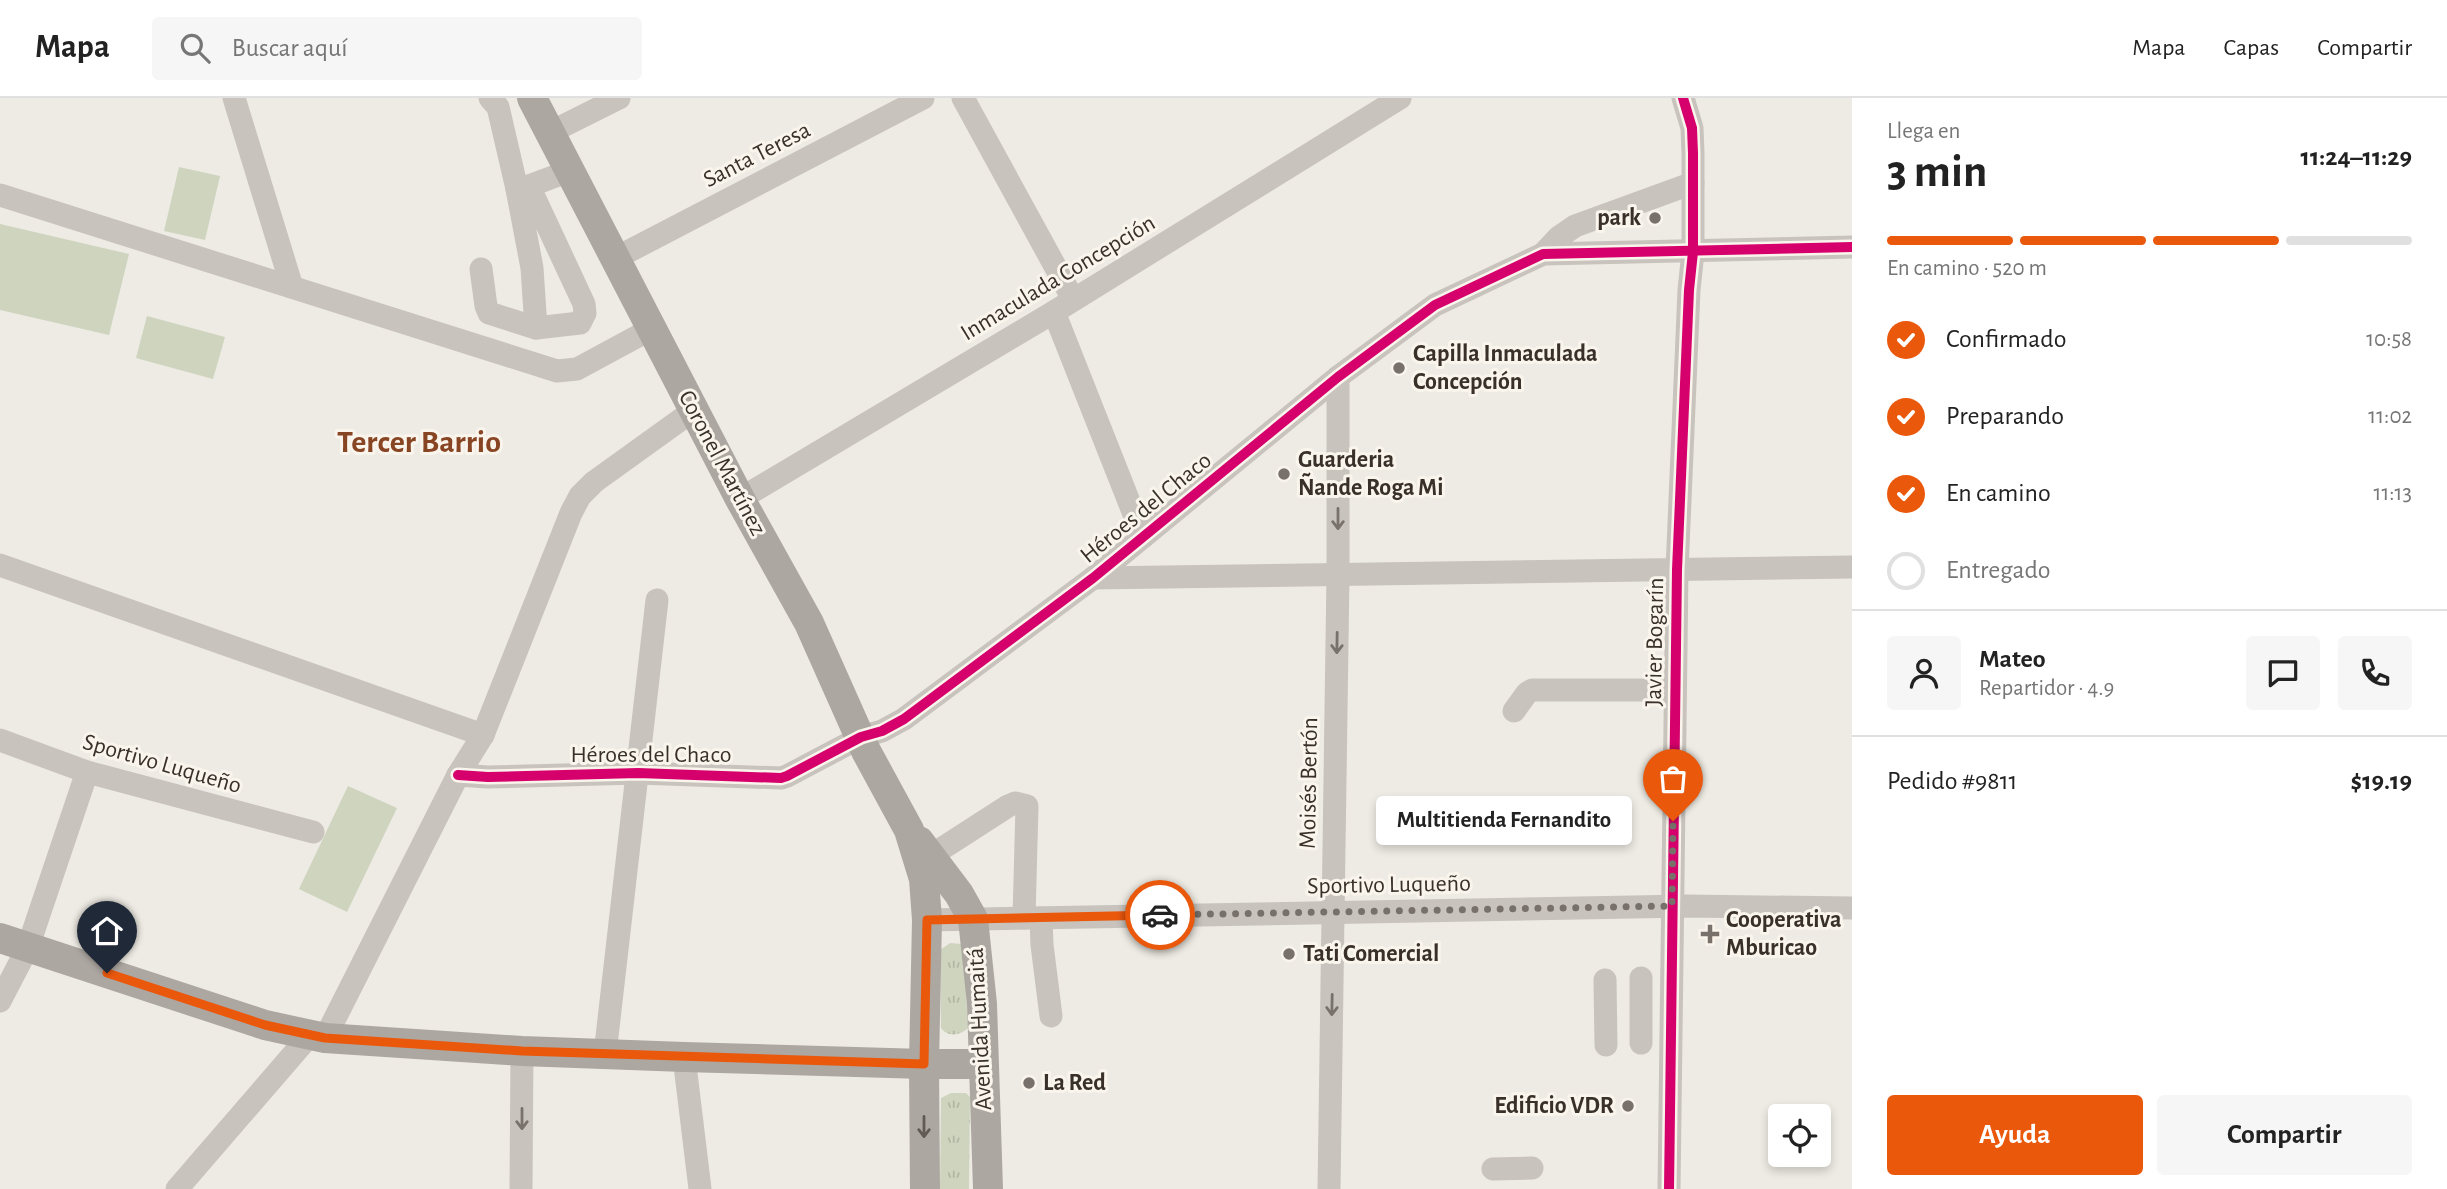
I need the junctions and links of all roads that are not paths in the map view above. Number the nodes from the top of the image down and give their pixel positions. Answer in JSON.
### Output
{"nodes":[{"id":1,"x":234,"y":98,"type":"edge"},
{"id":2,"x":490,"y":98,"type":"edge"},
{"id":3,"x":532,"y":98,"type":"edge"},
{"id":4,"x":619,"y":98,"type":"edge"},
{"id":5,"x":923,"y":98,"type":"edge"},
{"id":6,"x":963,"y":98,"type":"edge"},
{"id":7,"x":1683,"y":98,"type":"edge"},
{"id":8,"x":1385,"y":102,"type":"edge"},
{"id":9,"x":549,"y":133,"type":"junction"},
{"id":10,"x":569,"y":172,"type":"junction"},
{"id":11,"x":1693,"y":183,"type":"junction"},
{"id":12,"x":523,"y":188,"type":"junction"},
{"id":13,"x":0,"y":195,"type":"edge"},
{"id":14,"x":1852,"y":247,"type":"edge"},
{"id":15,"x":1693,"y":252,"type":"junction"},
{"id":16,"x":1543,"y":254,"type":"junction"},
{"id":17,"x":614,"y":259,"type":"junction"},
{"id":18,"x":481,"y":269,"type":"dead end"},
{"id":19,"x":292,"y":288,"type":"junction"},
{"id":20,"x":1063,"y":306,"type":"junction"},
{"id":21,"x":536,"y":327,"type":"junction"},
{"id":22,"x":651,"y":329,"type":"junction"},
{"id":23,"x":1338,"y":377,"type":"junction"},
{"id":24,"x":694,"y":410,"type":"junction"},
{"id":25,"x":740,"y":499,"type":"junction"},
{"id":26,"x":1143,"y":537,"type":"junction"},
{"id":27,"x":0,"y":565,"type":"edge"},
{"id":28,"x":1852,"y":567,"type":"edge"},
{"id":29,"x":1677,"y":570,"type":"junction"},
{"id":30,"x":1338,"y":575,"type":"junction"},
{"id":31,"x":1093,"y":578,"type":"junction"},
{"id":32,"x":657,"y":600,"type":"dead end"},
{"id":33,"x":1675,"y":690,"type":"junction"},
{"id":34,"x":1514,"y":711,"type":"dead end"},
{"id":35,"x":483,"y":735,"type":"junction"},
{"id":36,"x":861,"y":737,"type":"junction"},
{"id":37,"x":0,"y":740,"type":"edge"},
{"id":38,"x":87,"y":772,"type":"junction"},
{"id":39,"x":638,"y":774,"type":"junction"},
{"id":40,"x":458,"y":775,"type":"junction"},
{"id":41,"x":909,"y":830,"type":"junction"},
{"id":42,"x":313,"y":832,"type":"dead end"},
{"id":43,"x":932,"y":855,"type":"junction"},
{"id":44,"x":1672,"y":906,"type":"junction"},
{"id":45,"x":1852,"y":908,"type":"edge"},
{"id":46,"x":1334,"y":912,"type":"junction"},
{"id":47,"x":1033,"y":918,"type":"junction"},
{"id":48,"x":973,"y":919,"type":"junction"},
{"id":49,"x":927,"y":920,"type":"junction"},
{"id":50,"x":14,"y":943,"type":"edge"},
{"id":51,"x":1641,"y":978,"type":"dead end"},
{"id":52,"x":1605,"y":980,"type":"dead end"},
{"id":53,"x":0,"y":1001,"type":"edge"},
{"id":54,"x":1051,"y":1016,"type":"dead end"},
{"id":55,"x":318,"y":1037,"type":"junction"},
{"id":56,"x":1641,"y":1042,"type":"dead end"},
{"id":57,"x":1606,"y":1045,"type":"dead end"},
{"id":58,"x":522,"y":1051,"type":"junction"},
{"id":59,"x":605,"y":1054,"type":"junction"},
{"id":60,"x":684,"y":1057,"type":"junction"},
{"id":61,"x":924,"y":1064,"type":"junction"},
{"id":62,"x":983,"y":1064,"type":"junction"},
{"id":63,"x":1532,"y":1168,"type":"dead end"},
{"id":64,"x":1493,"y":1169,"type":"dead end"},
{"id":65,"x":177,"y":1189,"type":"edge"},
{"id":66,"x":521,"y":1189,"type":"edge"},
{"id":67,"x":700,"y":1189,"type":"edge"},
{"id":68,"x":925,"y":1189,"type":"edge"},
{"id":69,"x":988,"y":1189,"type":"edge"},
{"id":70,"x":1329,"y":1189,"type":"edge"},
{"id":71,"x":1668,"y":1189,"type":"edge"}],
"edges":[{"from":1,"to":19,"type":"street"},
{"from":2,"to":12,"type":"street"},
{"from":3,"to":9,"type":"main road","name":"Coronel Martínez"},
{"from":4,"to":9,"type":"street"},
{"from":5,"to":17,"type":"street","name":"Santa Teresa"},
{"from":6,"to":20,"type":"street"},
{"from":7,"to":11,"type":"street","name":"Javier Bogarín"},
{"from":8,"to":20,"type":"street","name":"Inmaculada Concepción"},
{"from":9,"to":10,"type":"main road","name":"Coronel Martínez"},
{"from":10,"to":12,"type":"street"},
{"from":10,"to":17,"type":"main road","name":"Coronel Martínez"},
{"from":11,"to":15,"type":"street","name":"Javier Bogarín"},
{"from":11,"to":16,"type":"street"},
{"from":12,"to":21,"type":"street"},
{"from":12,"to":21,"type":"street"},
{"from":13,"to":19,"type":"street"},
{"from":14,"to":15,"type":"street","name":"Héroes del Chaco"},
{"from":15,"to":16,"type":"street","name":"Héroes del Chaco"},
{"from":15,"to":29,"type":"street","name":"Javier Bogarín"},
{"from":16,"to":23,"type":"street","name":"Héroes del Chaco"},
{"from":17,"to":22,"type":"main road","name":"Coronel Martínez"},
{"from":18,"to":21,"type":"street"},
{"from":19,"to":22,"type":"street"},
{"from":20,"to":25,"type":"street","name":"Inmaculada Concepción"},
{"from":20,"to":26,"type":"street"},
{"from":22,"to":24,"type":"main road","name":"Coronel Martínez"},
{"from":23,"to":26,"type":"street","name":"Héroes del Chaco"},
{"from":23,"to":30,"type":"street","name":"Moisés Bertón","one_way":true},
{"from":24,"to":25,"type":"main road","name":"Coronel Martínez"},
{"from":24,"to":35,"type":"street"},
{"from":25,"to":36,"type":"main road","name":"Coronel Martínez"},
{"from":26,"to":31,"type":"street","name":"Héroes del Chaco"},
{"from":27,"to":35,"type":"street"},
{"from":28,"to":29,"type":"street"},
{"from":29,"to":30,"type":"street"},
{"from":29,"to":33,"type":"street","name":"Javier Bogarín"},
{"from":30,"to":31,"type":"street"},
{"from":30,"to":46,"type":"street","name":"Moisés Bertón","one_way":true},
{"from":31,"to":36,"type":"street","name":"Héroes del Chaco"},
{"from":32,"to":39,"type":"street"},
{"from":33,"to":34,"type":"street"},
{"from":33,"to":44,"type":"street","name":"Javier Bogarín"},
{"from":35,"to":40,"type":"street"},
{"from":36,"to":39,"type":"street","name":"Héroes del Chaco"},
{"from":36,"to":41,"type":"main road","name":"Coronel Martínez"},
{"from":37,"to":38,"type":"street","name":"Sportivo Luqueño"},
{"from":38,"to":42,"type":"street","name":"Sportivo Luqueño"},
{"from":38,"to":50,"type":"street"},
{"from":39,"to":40,"type":"street","name":"Héroes del Chaco"},
{"from":39,"to":59,"type":"street"},
{"from":40,"to":55,"type":"street"},
{"from":41,"to":43,"type":"main road","name":"Avenida Humaitá"},
{"from":41,"to":49,"type":"main road","name":"Avenida Humaitá"},
{"from":43,"to":47,"type":"street"},
{"from":43,"to":48,"type":"main road","name":"Avenida Humaitá"},
{"from":44,"to":45,"type":"street","name":"Sportivo Luqueño"},
{"from":44,"to":46,"type":"street","name":"Sportivo Luqueño"},
{"from":44,"to":71,"type":"street","name":"Javier Bogarín"},
{"from":46,"to":47,"type":"street","name":"Sportivo Luqueño"},
{"from":46,"to":70,"type":"street","name":"Moisés Bertón","one_way":true},
{"from":47,"to":48,"type":"street","name":"Sportivo Luqueño"},
{"from":47,"to":54,"type":"street"},
{"from":48,"to":49,"type":"street","name":"Sportivo Luqueño"},
{"from":48,"to":62,"type":"main road","name":"Avenida Humaitá"},
{"from":49,"to":61,"type":"main road","name":"Avenida Humaitá"},
{"from":50,"to":53,"type":"street"},
{"from":50,"to":55,"type":"main road"},
{"from":51,"to":56,"type":"street"},
{"from":52,"to":57,"type":"street"},
{"from":55,"to":58,"type":"main road"},
{"from":55,"to":65,"type":"street"},
{"from":58,"to":59,"type":"main road"},
{"from":58,"to":66,"type":"street","one_way":true},
{"from":59,"to":60,"type":"main road"},
{"from":60,"to":61,"type":"main road"},
{"from":60,"to":67,"type":"street"},
{"from":61,"to":62,"type":"main road"},
{"from":61,"to":68,"type":"main road","name":"Avenida Humaitá","one_way":true},
{"from":62,"to":69,"type":"main road","name":"Avenida Humaitá"},
{"from":63,"to":64,"type":"street"}]}
